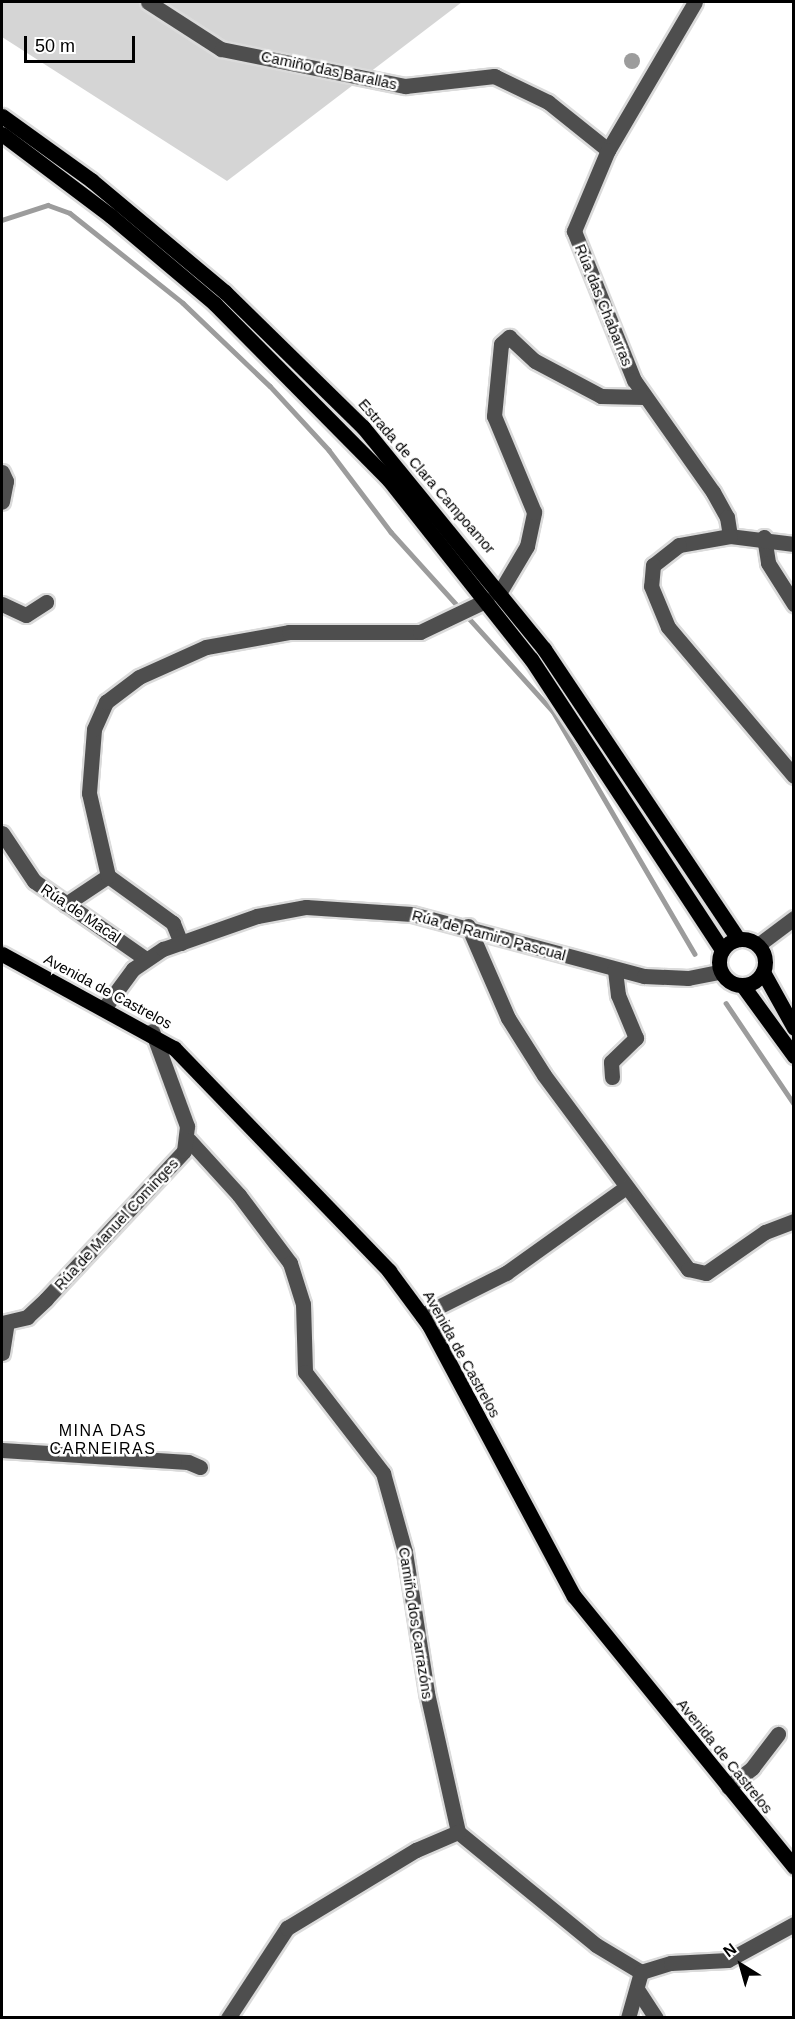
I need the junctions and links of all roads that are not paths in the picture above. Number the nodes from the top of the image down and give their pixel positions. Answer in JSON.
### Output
{"nodes":[{"id":1,"x":148,"y":2,"type":"edge"},
{"id":2,"x":694,"y":2,"type":"edge"},
{"id":3,"x":2,"y":116,"type":"edge"},
{"id":4,"x":2,"y":134,"type":"edge"},
{"id":5,"x":608,"y":150,"type":"junction"},
{"id":6,"x":645,"y":398,"type":"junction"},
{"id":7,"x":2,"y":472,"type":"edge"},
{"id":8,"x":2,"y":502,"type":"edge"},
{"id":9,"x":730,"y":536,"type":"junction"},
{"id":10,"x":765,"y":537,"type":"junction"},
{"id":11,"x":794,"y":544,"type":"edge"},
{"id":12,"x":501,"y":590,"type":"junction"},
{"id":13,"x":487,"y":600,"type":"junction"},
{"id":14,"x":46,"y":602,"type":"dead end"},
{"id":15,"x":2,"y":604,"type":"edge"},
{"id":16,"x":794,"y":604,"type":"edge"},
{"id":17,"x":794,"y":776,"type":"edge"},
{"id":18,"x":2,"y":833,"type":"edge"},
{"id":19,"x":108,"y":876,"type":"junction"},
{"id":20,"x":66,"y":904,"type":"junction"},
{"id":21,"x":794,"y":918,"type":"edge"},
{"id":22,"x":468,"y":926,"type":"junction"},
{"id":23,"x":738,"y":939,"type":"junction"},
{"id":24,"x":181,"y":943,"type":"junction"},
{"id":25,"x":758,"y":945,"type":"junction"},
{"id":26,"x":722,"y":950,"type":"junction"},
{"id":27,"x":2,"y":954,"type":"edge"},
{"id":28,"x":146,"y":959,"type":"junction"},
{"id":29,"x":615,"y":969,"type":"junction"},
{"id":30,"x":720,"y":972,"type":"junction"},
{"id":31,"x":763,"y":972,"type":"junction"},
{"id":32,"x":743,"y":986,"type":"junction"},
{"id":33,"x":105,"y":1006,"type":"junction"},
{"id":34,"x":794,"y":1028,"type":"edge"},
{"id":35,"x":152,"y":1031,"type":"junction"},
{"id":36,"x":794,"y":1056,"type":"edge"},
{"id":37,"x":612,"y":1077,"type":"dead end"},
{"id":38,"x":189,"y":1140,"type":"junction"},
{"id":39,"x":626,"y":1187,"type":"junction"},
{"id":40,"x":794,"y":1221,"type":"edge"},
{"id":41,"x":422,"y":1315,"type":"junction"},
{"id":42,"x":4,"y":1323,"type":"edge"},
{"id":43,"x":2,"y":1353,"type":"edge"},
{"id":44,"x":2,"y":1450,"type":"edge"},
{"id":45,"x":200,"y":1467,"type":"dead end"},
{"id":46,"x":778,"y":1734,"type":"dead end"},
{"id":47,"x":728,"y":1787,"type":"junction"},
{"id":48,"x":458,"y":1832,"type":"junction"},
{"id":49,"x":794,"y":1867,"type":"edge"},
{"id":50,"x":794,"y":1924,"type":"edge"},
{"id":51,"x":641,"y":1972,"type":"junction"},
{"id":52,"x":637,"y":1989,"type":"junction"},
{"id":53,"x":228,"y":2018,"type":"edge"},
{"id":54,"x":628,"y":2018,"type":"edge"},
{"id":55,"x":656,"y":2018,"type":"edge"}],
"edges":[{"from":1,"to":5,"type":"street","name":"Camiño das Barallas"},
{"from":2,"to":5,"type":"street","name":"Rúa das Chabarras"},
{"from":3,"to":12,"type":"main road","name":"Estrada de Clara Campoamor"},
{"from":4,"to":13,"type":"main road","name":"Estrada de Clara Campoamor"},
{"from":5,"to":6,"type":"street","name":"Rúa das Chabarras"},
{"from":6,"to":9,"type":"street","name":"Rúa das Chabarras"},
{"from":6,"to":12,"type":"street"},
{"from":7,"to":8,"type":"street"},
{"from":9,"to":10,"type":"street"},
{"from":9,"to":17,"type":"street"},
{"from":10,"to":11,"type":"street"},
{"from":10,"to":16,"type":"street"},
{"from":12,"to":23,"type":"main road","name":"Estrada de Clara Campoamor"},
{"from":13,"to":19,"type":"street"},
{"from":13,"to":26,"type":"main road","name":"Estrada de Clara Campoamor"},
{"from":14,"to":15,"type":"street"},
{"from":18,"to":20,"type":"street","name":"Rúa de Macal"},
{"from":19,"to":20,"type":"street"},
{"from":19,"to":24,"type":"street"},
{"from":20,"to":28,"type":"street","name":"Rúa de Macal"},
{"from":21,"to":25,"type":"street"},
{"from":22,"to":24,"type":"street","name":"Rúa de Ramiro Pascual"},
{"from":22,"to":29,"type":"street","name":"Rúa de Ramiro Pascual"},
{"from":22,"to":39,"type":"street"},
{"from":23,"to":25,"type":"main road"},
{"from":23,"to":26,"type":"main road"},
{"from":24,"to":28,"type":"street","name":"Rúa de Ramiro Pascual"},
{"from":25,"to":31,"type":"main road"},
{"from":26,"to":30,"type":"main road"},
{"from":27,"to":33,"type":"main road","name":"Avenida de Castrelos"},
{"from":28,"to":33,"type":"street","name":"Rúa de Ramiro Pascual"},
{"from":29,"to":30,"type":"street","name":"Rúa de Ramiro Pascual"},
{"from":29,"to":37,"type":"street"},
{"from":30,"to":32,"type":"main road"},
{"from":31,"to":32,"type":"main road"},
{"from":31,"to":34,"type":"main road"},
{"from":32,"to":36,"type":"main road"},
{"from":33,"to":35,"type":"main road","name":"Avenida de Castrelos"},
{"from":35,"to":38,"type":"street"},
{"from":35,"to":41,"type":"main road","name":"Avenida de Castrelos"},
{"from":38,"to":42,"type":"street","name":"Rúa de Manuel Cominges"},
{"from":38,"to":48,"type":"street","name":"Camiño dos Carrazóns"},
{"from":39,"to":40,"type":"street"},
{"from":39,"to":41,"type":"street"},
{"from":41,"to":47,"type":"main road","name":"Avenida de Castrelos"},
{"from":42,"to":43,"type":"street"},
{"from":44,"to":45,"type":"street"},
{"from":46,"to":47,"type":"street"},
{"from":47,"to":49,"type":"main road","name":"Avenida de Castrelos"},
{"from":48,"to":51,"type":"street"},
{"from":48,"to":53,"type":"street"},
{"from":50,"to":51,"type":"street"},
{"from":51,"to":52,"type":"street"},
{"from":52,"to":54,"type":"street"},
{"from":52,"to":55,"type":"street"}]}
